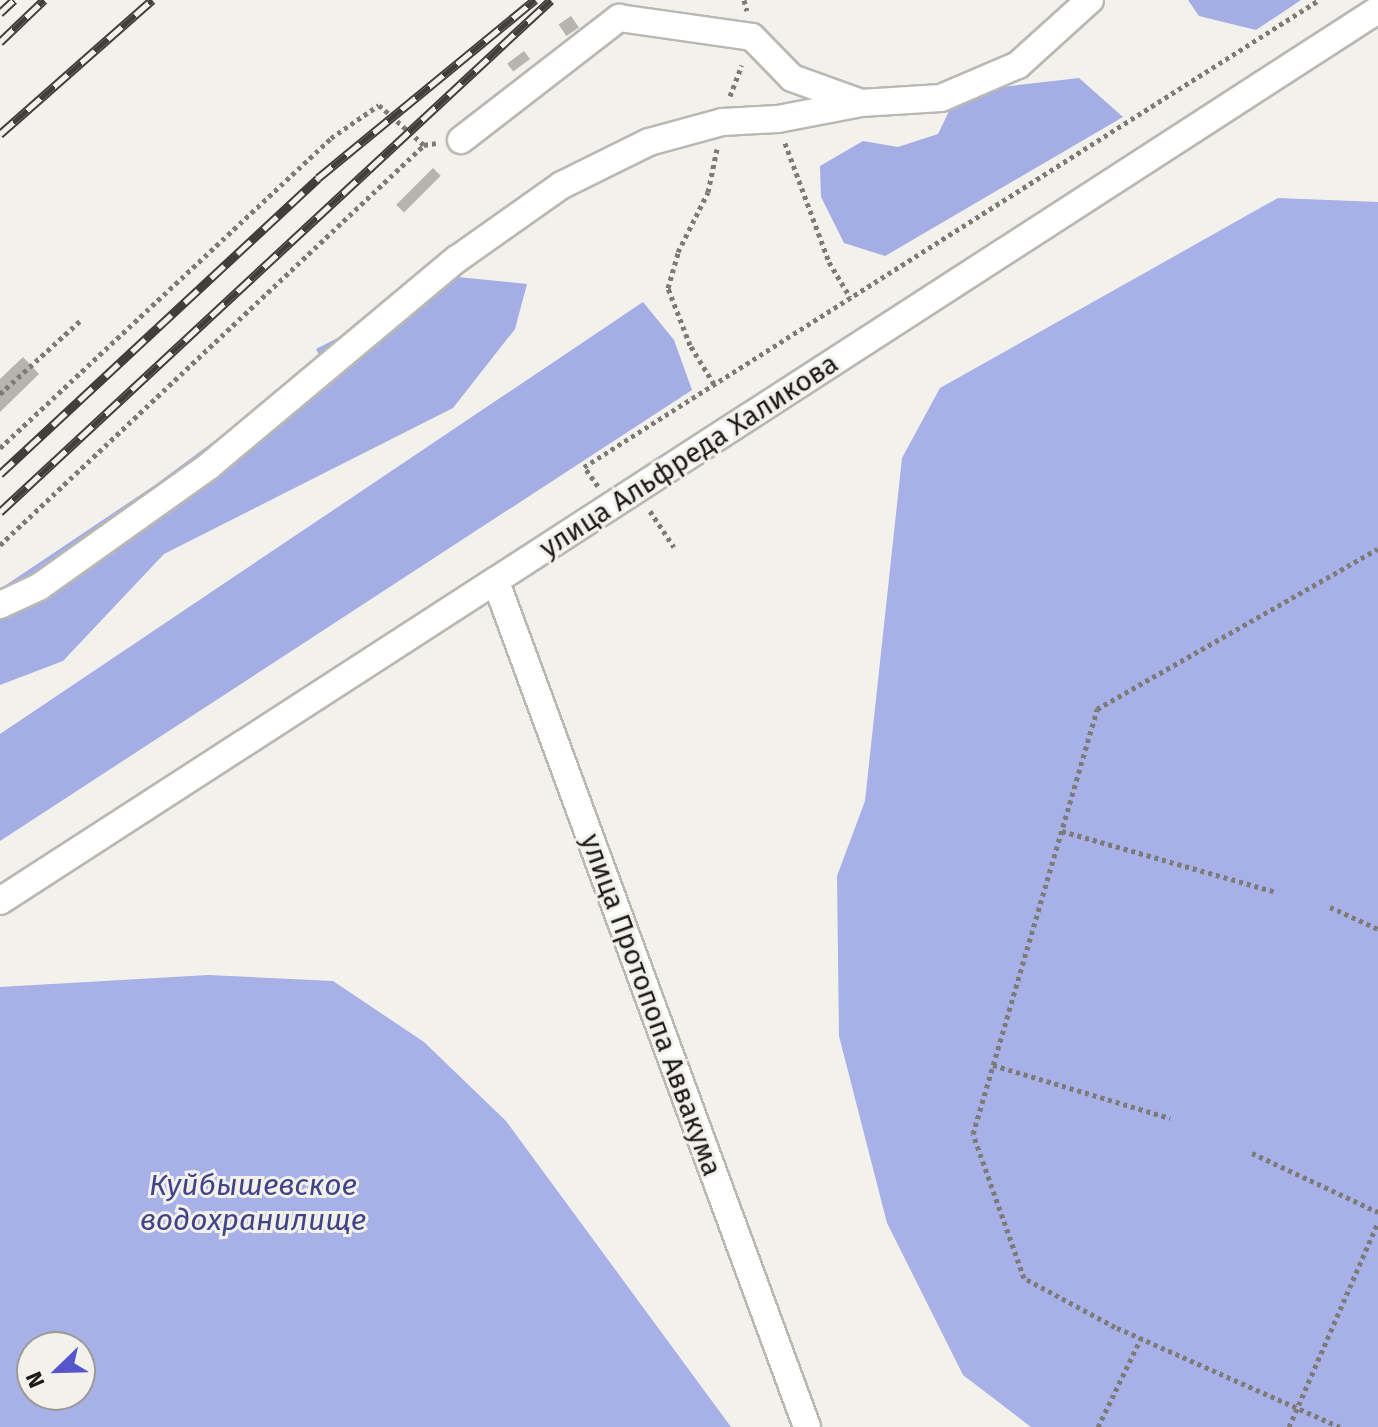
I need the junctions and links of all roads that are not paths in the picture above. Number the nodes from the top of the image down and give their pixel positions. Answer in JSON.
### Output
{"nodes":[{"id":1,"x":1090,"y":0,"type":"edge"},
{"id":2,"x":1378,"y":10,"type":"edge"},
{"id":3,"x":861,"y":103,"type":"junction"},
{"id":4,"x":461,"y":140,"type":"dead end"},
{"id":5,"x":496,"y":582,"type":"junction"},
{"id":6,"x":0,"y":605,"type":"edge"},
{"id":7,"x":0,"y":901,"type":"edge"},
{"id":8,"x":807,"y":1427,"type":"edge"}],
"edges":[{"from":1,"to":3,"type":"lane"},
{"from":2,"to":5,"type":"lane","name":"улица Альфреда Халикова"},
{"from":3,"to":4,"type":"lane"},
{"from":3,"to":6,"type":"lane"},
{"from":5,"to":7,"type":"lane","name":"улица Альфреда Халикова"},
{"from":5,"to":8,"type":"lane","name":"улица Протопопа Аввакума"}]}
